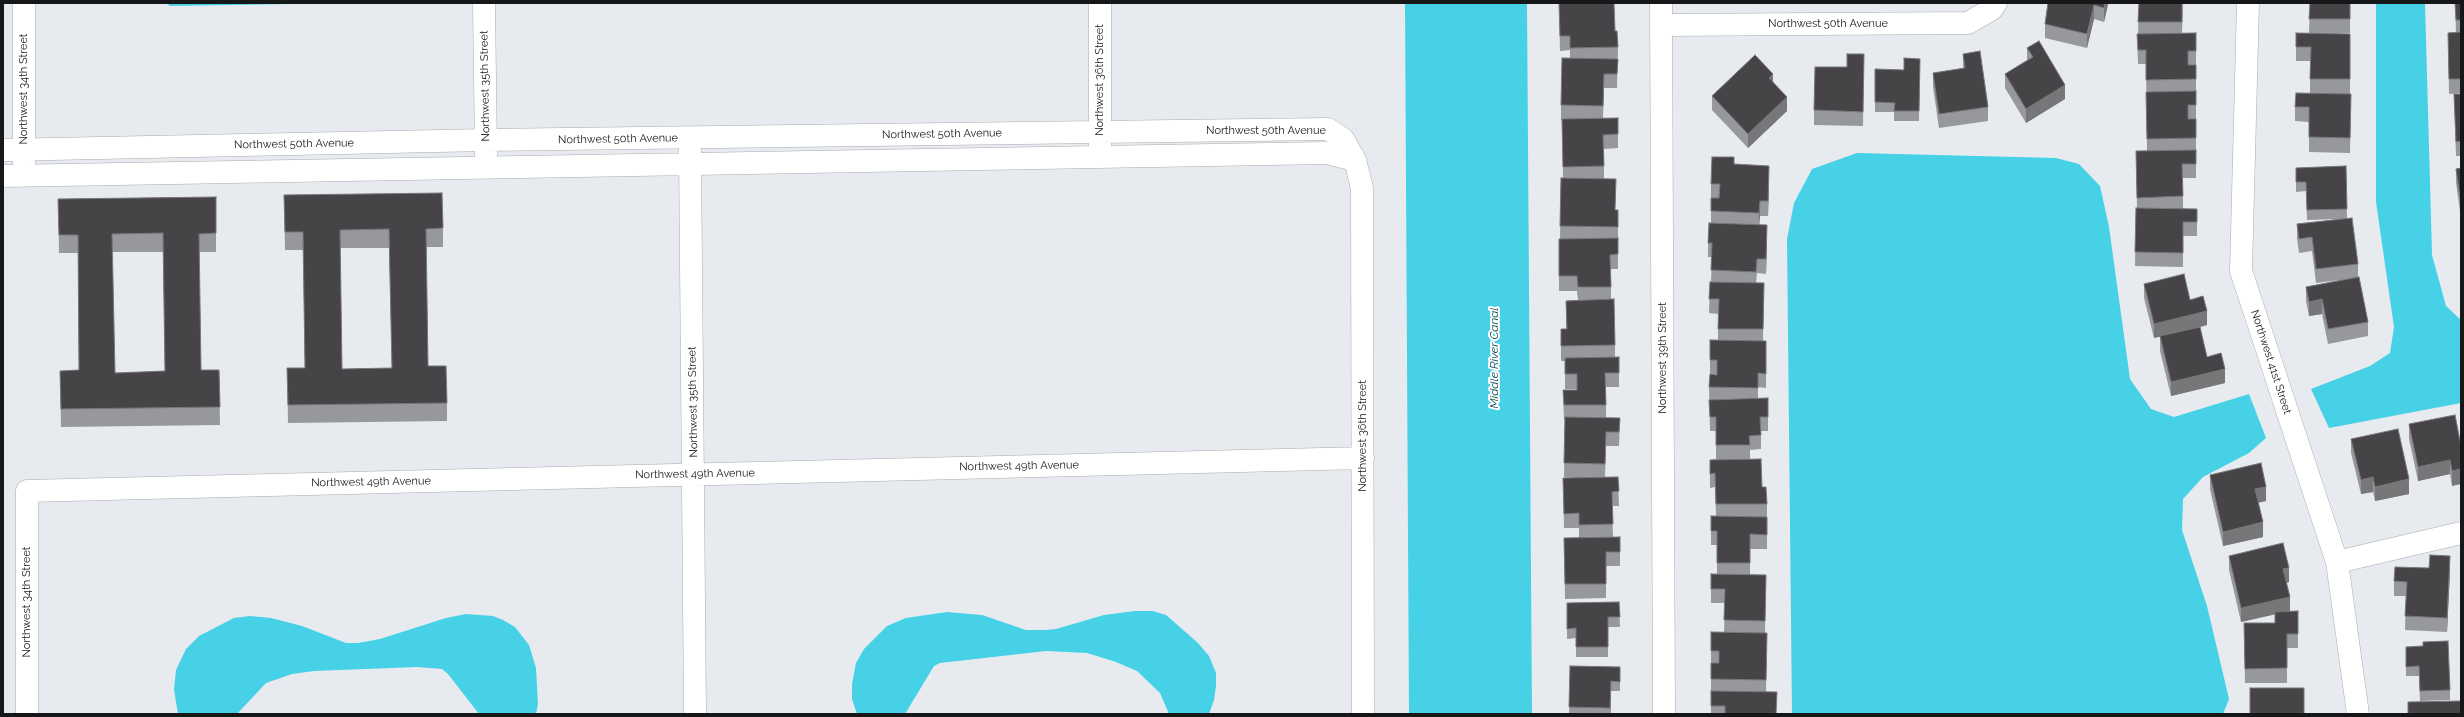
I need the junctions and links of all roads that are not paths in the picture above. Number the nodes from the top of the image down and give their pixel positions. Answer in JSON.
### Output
{"nodes":[{"id":1,"x":24,"y":3,"type":"edge"},
{"id":2,"x":484,"y":3,"type":"edge"},
{"id":3,"x":1100,"y":3,"type":"edge"},
{"id":4,"x":1661,"y":3,"type":"edge"},
{"id":5,"x":2248,"y":3,"type":"edge"},
{"id":6,"x":1994,"y":6,"type":"edge"},
{"id":7,"x":1661,"y":25,"type":"junction"},
{"id":8,"x":1100,"y":132,"type":"junction"},
{"id":9,"x":690,"y":138,"type":"junction"},
{"id":10,"x":486,"y":140,"type":"junction"},
{"id":11,"x":3,"y":150,"type":"edge"},
{"id":12,"x":24,"y":150,"type":"junction"},
{"id":13,"x":1100,"y":158,"type":"junction"},
{"id":14,"x":1354,"y":160,"type":"junction"},
{"id":15,"x":690,"y":165,"type":"junction"},
{"id":16,"x":486,"y":169,"type":"junction"},
{"id":17,"x":3,"y":176,"type":"edge"},
{"id":18,"x":24,"y":176,"type":"junction"},
{"id":19,"x":1363,"y":458,"type":"junction"},
{"id":20,"x":694,"y":474,"type":"junction"},
{"id":21,"x":28,"y":491,"type":"joint"},
{"id":22,"x":2461,"y":533,"type":"edge"},
{"id":23,"x":2337,"y":562,"type":"junction"},
{"id":24,"x":28,"y":714,"type":"edge"},
{"id":25,"x":695,"y":714,"type":"edge"},
{"id":26,"x":1363,"y":714,"type":"edge"},
{"id":27,"x":1664,"y":714,"type":"edge"},
{"id":28,"x":2358,"y":714,"type":"edge"}],
"edges":[{"from":1,"to":12,"type":"street","name":"Northwest 34th Street"},
{"from":2,"to":10,"type":"street","name":"Northwest 35th Street"},
{"from":3,"to":8,"type":"street","name":"Northwest 36th Street"},
{"from":4,"to":7,"type":"street","name":"Northwest 39th Street"},
{"from":5,"to":23,"type":"street","name":"Northwest 41st Street"},
{"from":6,"to":7,"type":"street","name":"Northwest 50th Avenue"},
{"from":7,"to":27,"type":"street","name":"Northwest 39th Street"},
{"from":8,"to":9,"type":"street","name":"Northwest 50th Avenue"},
{"from":8,"to":13,"type":"street","name":"Northwest 36th Street"},
{"from":8,"to":14,"type":"street","name":"Northwest 50th Avenue"},
{"from":9,"to":10,"type":"street","name":"Northwest 50th Avenue"},
{"from":9,"to":15,"type":"street","name":"Northwest 35th Street"},
{"from":10,"to":12,"type":"street","name":"Northwest 50th Avenue"},
{"from":10,"to":16,"type":"street","name":"Northwest 35th Street"},
{"from":11,"to":12,"type":"street","name":"Northwest 50th Avenue"},
{"from":12,"to":18,"type":"street","name":"Northwest 34th Street"},
{"from":13,"to":14,"type":"street","name":"Northwest 50th Avenue"},
{"from":13,"to":15,"type":"street","name":"Northwest 50th Avenue"},
{"from":14,"to":19,"type":"street","name":"Northwest 36th Street"},
{"from":15,"to":16,"type":"street","name":"Northwest 50th Avenue"},
{"from":15,"to":20,"type":"street","name":"Northwest 35th Street"},
{"from":16,"to":18,"type":"street","name":"Northwest 50th Avenue"},
{"from":17,"to":18,"type":"street","name":"Northwest 50th Avenue"},
{"from":19,"to":20,"type":"street","name":"Northwest 49th Avenue"},
{"from":19,"to":26,"type":"street","name":"Northwest 36th Street"},
{"from":20,"to":21,"type":"street","name":"Northwest 49th Avenue"},
{"from":20,"to":25,"type":"street","name":"Northwest 35th Street"},
{"from":21,"to":24,"type":"street","name":"Northwest 34th Street"},
{"from":22,"to":23,"type":"street"},
{"from":23,"to":28,"type":"street","name":"Northwest 41st Street"}]}
